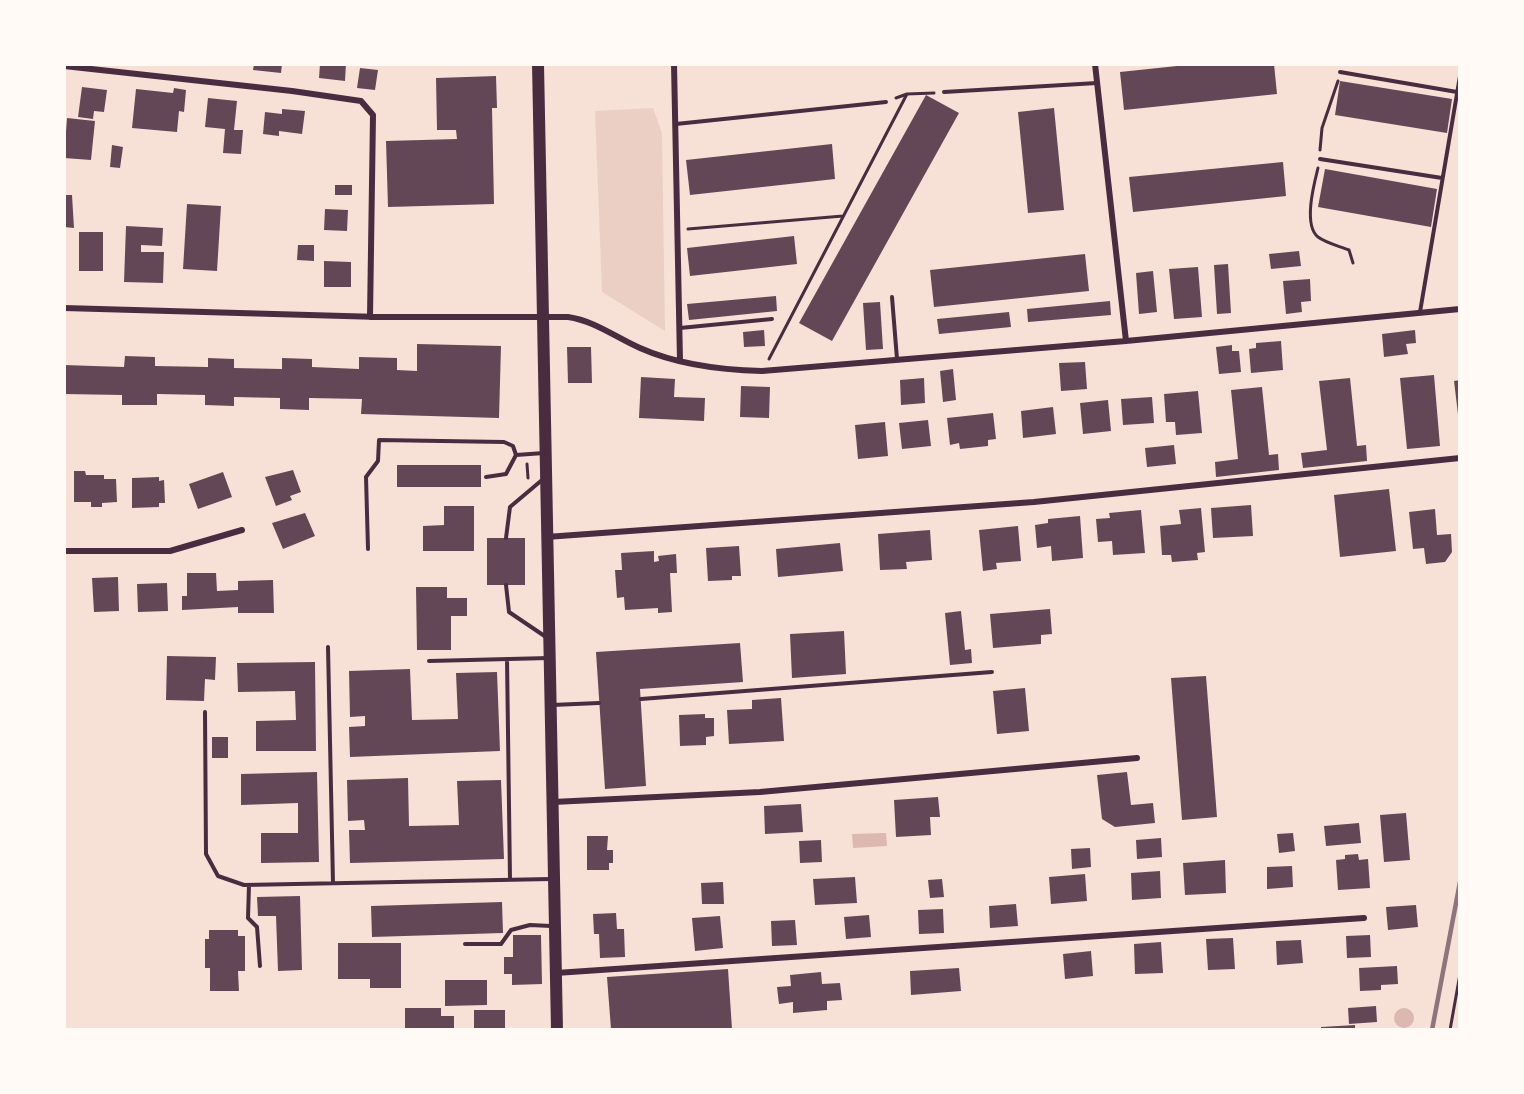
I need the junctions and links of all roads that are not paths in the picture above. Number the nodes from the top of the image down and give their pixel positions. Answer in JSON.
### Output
{"nodes":[{"id":1,"x":538,"y":64,"type":"edge"},
{"id":2,"x":674,"y":64,"type":"edge"},
{"id":3,"x":1095,"y":64,"type":"edge"},
{"id":4,"x":64,"y":66,"type":"edge"},
{"id":5,"x":1341,"y":72,"type":"dead end"},
{"id":6,"x":1460,"y":76,"type":"edge"},
{"id":7,"x":1097,"y":83,"type":"junction"},
{"id":8,"x":944,"y":92,"type":"road end"},
{"id":9,"x":1457,"y":92,"type":"junction"},
{"id":10,"x":886,"y":102,"type":"road end"},
{"id":11,"x":675,"y":124,"type":"junction"},
{"id":12,"x":1320,"y":159,"type":"dead end"},
{"id":13,"x":1442,"y":178,"type":"junction"},
{"id":14,"x":892,"y":297,"type":"dead end"},
{"id":15,"x":64,"y":308,"type":"edge"},
{"id":16,"x":1460,"y":309,"type":"edge"},
{"id":17,"x":1420,"y":313,"type":"junction"},
{"id":18,"x":370,"y":316,"type":"junction"},
{"id":19,"x":542,"y":316,"type":"junction"},
{"id":20,"x":772,"y":319,"type":"dead end"},
{"id":21,"x":679,"y":328,"type":"junction"},
{"id":22,"x":1126,"y":341,"type":"junction"},
{"id":23,"x":898,"y":360,"type":"junction"},
{"id":24,"x":680,"y":361,"type":"junction"},
{"id":25,"x":545,"y":453,"type":"junction"},
{"id":26,"x":516,"y":455,"type":"junction"},
{"id":27,"x":1460,"y":458,"type":"edge"},
{"id":28,"x":486,"y":477,"type":"dead end"},
{"id":29,"x":545,"y":478,"type":"junction"},
{"id":30,"x":242,"y":530,"type":"dead end"},
{"id":31,"x":546,"y":537,"type":"junction"},
{"id":32,"x":506,"y":538,"type":"dead end"},
{"id":33,"x":368,"y":549,"type":"dead end"},
{"id":34,"x":64,"y":551,"type":"edge"},
{"id":35,"x":506,"y":585,"type":"dead end"},
{"id":36,"x":549,"y":640,"type":"junction"},
{"id":37,"x":328,"y":647,"type":"dead end"},
{"id":38,"x":549,"y":658,"type":"junction"},
{"id":39,"x":507,"y":659,"type":"junction"},
{"id":40,"x":429,"y":662,"type":"dead end"},
{"id":41,"x":992,"y":672,"type":"dead end"},
{"id":42,"x":641,"y":699,"type":"dead end"},
{"id":43,"x":599,"y":703,"type":"dead end"},
{"id":44,"x":551,"y":705,"type":"junction"},
{"id":45,"x":205,"y":712,"type":"dead end"},
{"id":46,"x":1137,"y":758,"type":"dead end"},
{"id":47,"x":553,"y":802,"type":"junction"},
{"id":48,"x":510,"y":879,"type":"junction"},
{"id":49,"x":554,"y":880,"type":"junction"},
{"id":50,"x":333,"y":883,"type":"junction"},
{"id":51,"x":249,"y":885,"type":"junction"},
{"id":52,"x":1364,"y":918,"type":"dead end"},
{"id":53,"x":555,"y":926,"type":"junction"},
{"id":54,"x":465,"y":944,"type":"dead end"},
{"id":55,"x":260,"y":966,"type":"dead end"},
{"id":56,"x":556,"y":973,"type":"junction"},
{"id":57,"x":557,"y":1029,"type":"edge"}],
"edges":[{"from":1,"to":19,"type":"main road"},
{"from":2,"to":11,"type":"street"},
{"from":3,"to":7,"type":"street"},
{"from":4,"to":18,"type":"street"},
{"from":5,"to":9,"type":"lane"},
{"from":6,"to":9,"type":"lane"},
{"from":7,"to":8,"type":"lane"},
{"from":7,"to":22,"type":"street"},
{"from":9,"to":13,"type":"lane"},
{"from":10,"to":11,"type":"lane"},
{"from":11,"to":21,"type":"street"},
{"from":12,"to":13,"type":"lane"},
{"from":13,"to":17,"type":"lane"},
{"from":14,"to":23,"type":"lane"},
{"from":15,"to":18,"type":"street"},
{"from":16,"to":17,"type":"street"},
{"from":17,"to":22,"type":"street"},
{"from":18,"to":19,"type":"street"},
{"from":19,"to":24,"type":"street"},
{"from":19,"to":25,"type":"main road"},
{"from":20,"to":21,"type":"lane"},
{"from":21,"to":24,"type":"street"},
{"from":22,"to":23,"type":"street"},
{"from":23,"to":24,"type":"street"},
{"from":25,"to":26,"type":"lane"},
{"from":25,"to":29,"type":"main road"},
{"from":26,"to":28,"type":"lane"},
{"from":26,"to":33,"type":"lane"},
{"from":27,"to":31,"type":"street"},
{"from":29,"to":31,"type":"main road"},
{"from":29,"to":32,"type":"lane"},
{"from":30,"to":34,"type":"street"},
{"from":31,"to":36,"type":"main road"},
{"from":35,"to":36,"type":"lane"},
{"from":36,"to":38,"type":"main road"},
{"from":37,"to":50,"type":"lane"},
{"from":38,"to":39,"type":"lane"},
{"from":38,"to":44,"type":"main road"},
{"from":39,"to":40,"type":"lane"},
{"from":39,"to":48,"type":"lane"},
{"from":41,"to":42,"type":"lane"},
{"from":43,"to":44,"type":"lane"},
{"from":44,"to":47,"type":"main road"},
{"from":45,"to":51,"type":"lane"},
{"from":46,"to":47,"type":"street"},
{"from":47,"to":49,"type":"main road"},
{"from":48,"to":49,"type":"lane"},
{"from":48,"to":50,"type":"lane"},
{"from":49,"to":53,"type":"main road"},
{"from":50,"to":51,"type":"lane"},
{"from":51,"to":55,"type":"lane"},
{"from":52,"to":56,"type":"street"},
{"from":53,"to":54,"type":"lane"},
{"from":53,"to":56,"type":"main road"},
{"from":56,"to":57,"type":"main road"}]}
